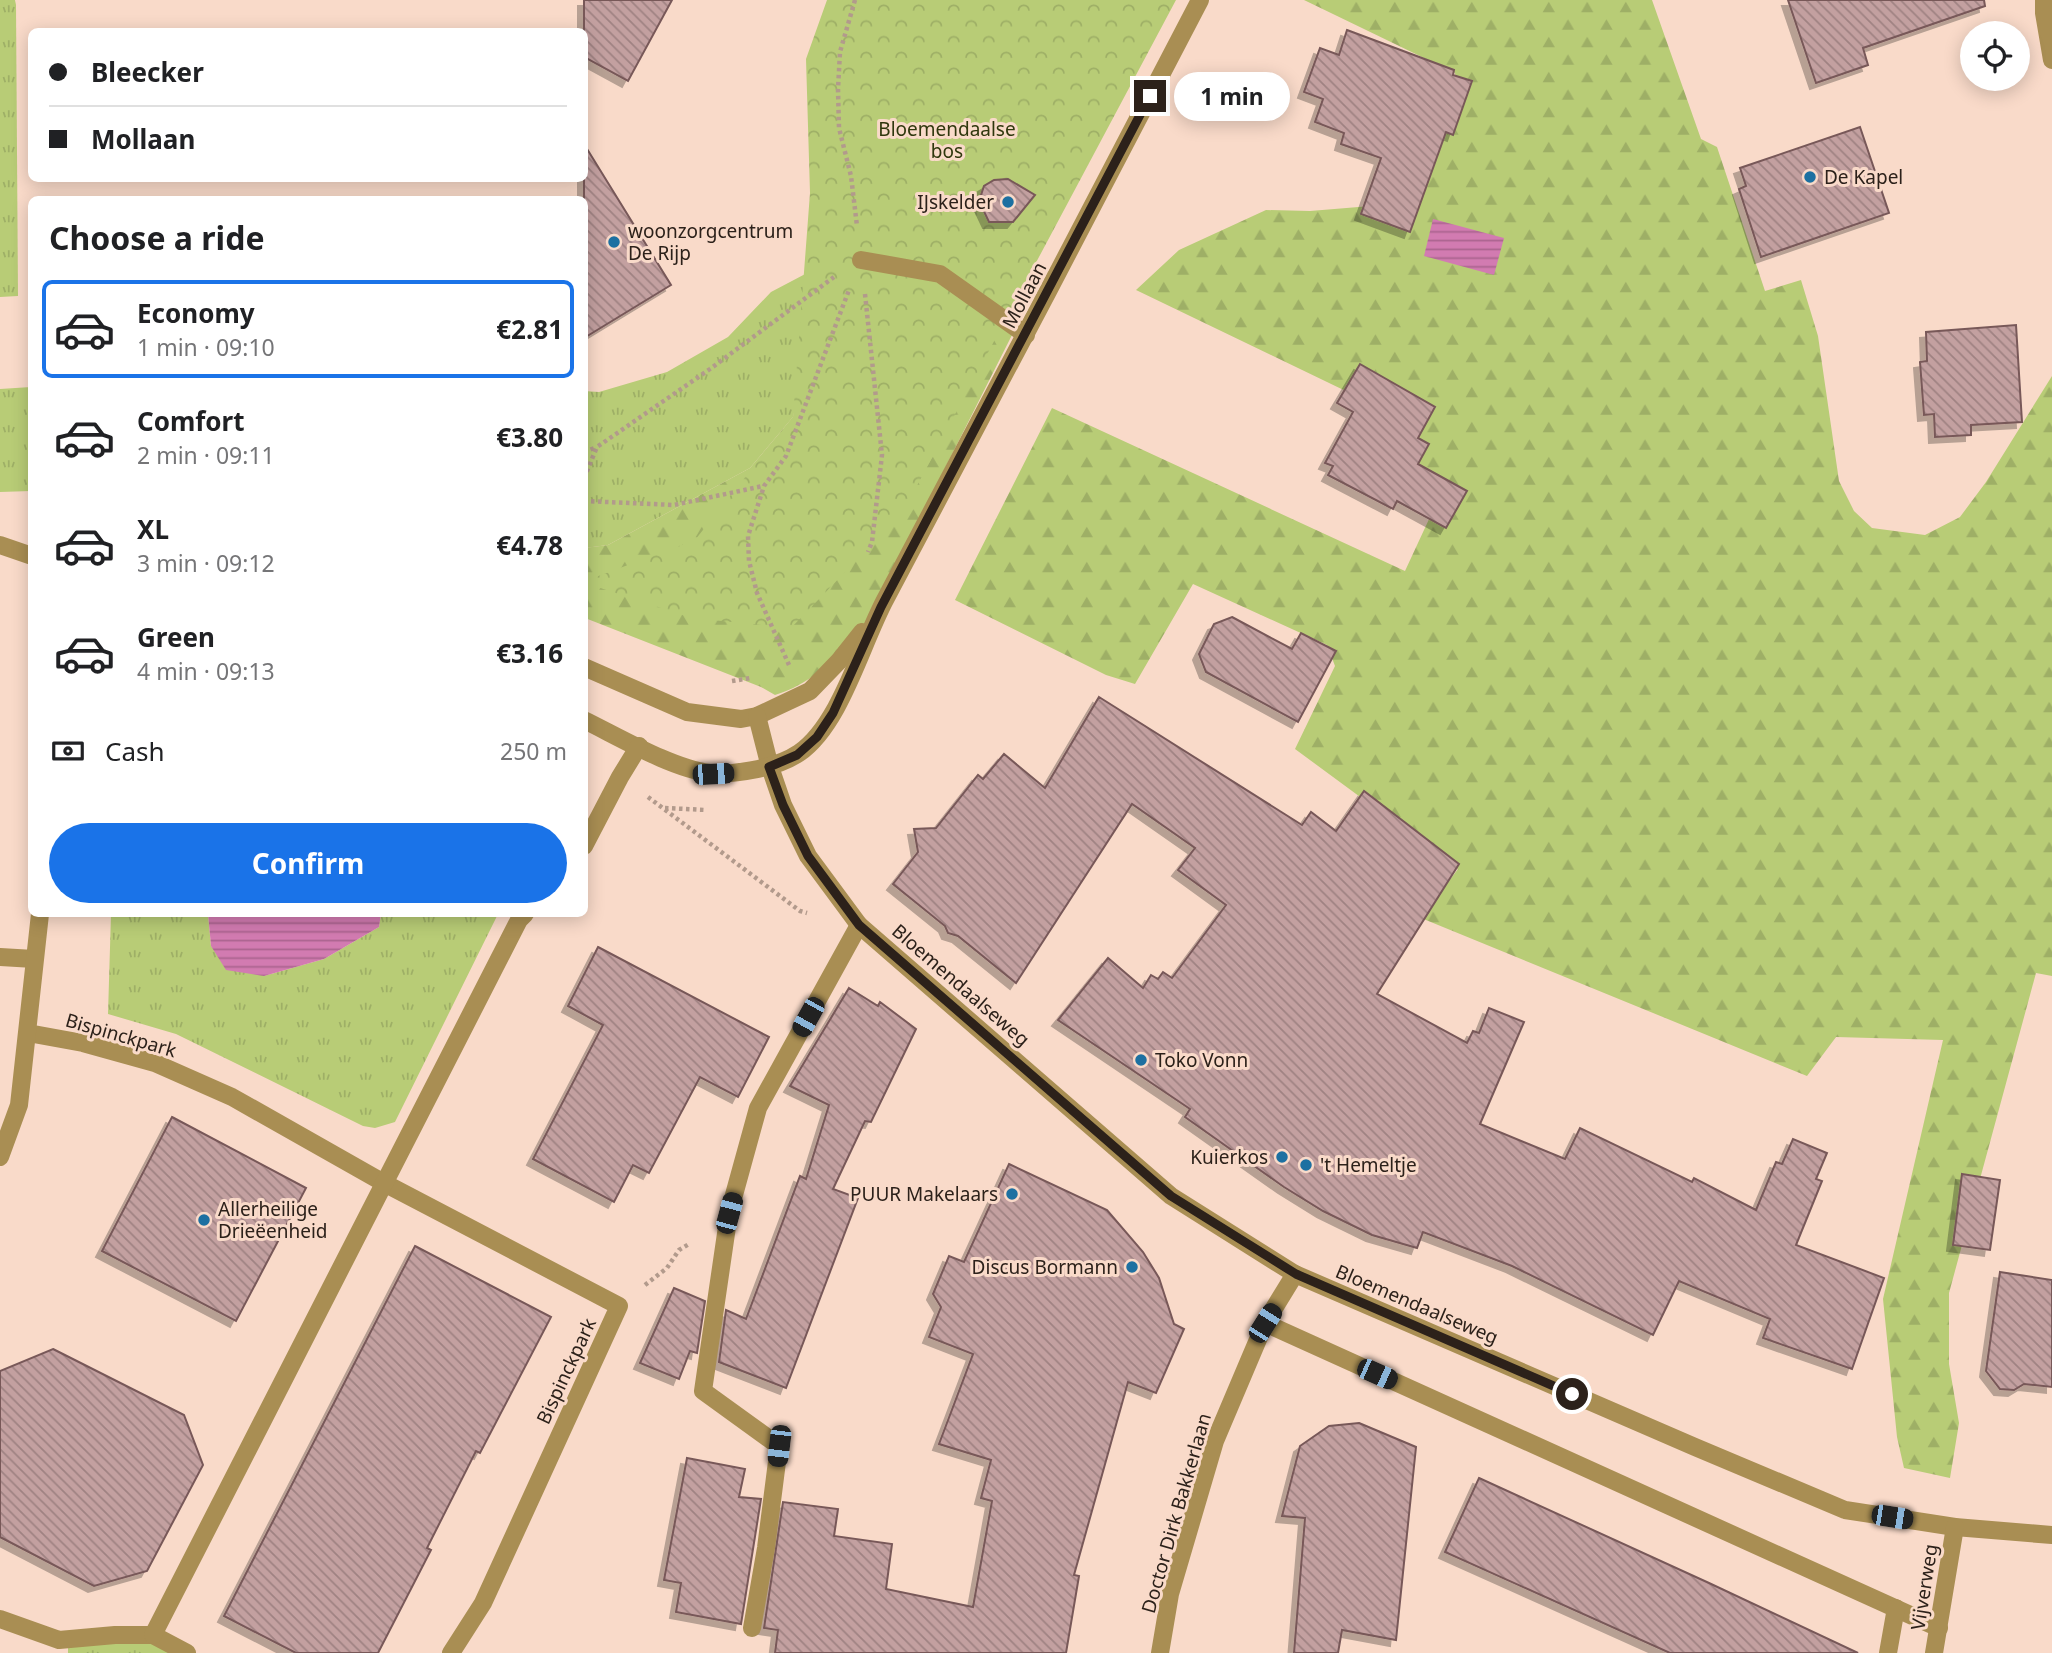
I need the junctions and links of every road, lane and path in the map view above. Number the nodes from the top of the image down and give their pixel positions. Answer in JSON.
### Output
{"nodes":[{"id":1,"x":855,"y":0,"type":"edge"},
{"id":2,"x":1200,"y":0,"type":"edge"},
{"id":3,"x":2044,"y":0,"type":"edge"},
{"id":4,"x":2052,"y":60,"type":"edge"},
{"id":5,"x":861,"y":260,"type":"junction"},
{"id":6,"x":1026,"y":335,"type":"junction"},
{"id":7,"x":597,"y":447,"type":"junction"},
{"id":8,"x":588,"y":450,"type":"edge"},
{"id":9,"x":588,"y":468,"type":"edge"},
{"id":10,"x":764,"y":486,"type":"junction"},
{"id":11,"x":588,"y":501,"type":"edge"},
{"id":12,"x":0,"y":545,"type":"edge"},
{"id":13,"x":867,"y":554,"type":"dead end"},
{"id":14,"x":28,"y":555,"type":"edge"},
{"id":15,"x":881,"y":607,"type":"junction"},
{"id":16,"x":800,"y":660,"type":"dead end"},
{"id":17,"x":790,"y":667,"type":"junction"},
{"id":18,"x":588,"y":669,"type":"edge"},
{"id":19,"x":779,"y":670,"type":"dead end"},
{"id":20,"x":759,"y":676,"type":"dead end"},
{"id":21,"x":748,"y":679,"type":"dead end"},
{"id":22,"x":757,"y":716,"type":"junction"},
{"id":23,"x":588,"y":722,"type":"edge"},
{"id":24,"x":639,"y":746,"type":"junction"},
{"id":25,"x":769,"y":767,"type":"junction"},
{"id":26,"x":665,"y":808,"type":"dead end"},
{"id":27,"x":588,"y":838,"type":"edge"},
{"id":28,"x":40,"y":917,"type":"edge"},
{"id":29,"x":522,"y":917,"type":"edge"},
{"id":30,"x":859,"y":925,"type":"junction"},
{"id":31,"x":0,"y":957,"type":"edge"},
{"id":32,"x":34,"y":960,"type":"junction"},
{"id":33,"x":28,"y":1034,"type":"junction"},
{"id":34,"x":0,"y":1157,"type":"edge"},
{"id":35,"x":384,"y":1183,"type":"junction"},
{"id":36,"x":727,"y":1224,"type":"junction"},
{"id":37,"x":1296,"y":1274,"type":"junction"},
{"id":38,"x":619,"y":1306,"type":"junction"},
{"id":39,"x":1265,"y":1323,"type":"junction"},
{"id":40,"x":1955,"y":1527,"type":"junction"},
{"id":41,"x":2052,"y":1535,"type":"edge"},
{"id":42,"x":1896,"y":1608,"type":"junction"},
{"id":43,"x":0,"y":1619,"type":"edge"},
{"id":44,"x":1939,"y":1628,"type":"junction"},
{"id":45,"x":752,"y":1629,"type":"dead end"},
{"id":46,"x":153,"y":1635,"type":"junction"},
{"id":47,"x":187,"y":1653,"type":"edge"},
{"id":48,"x":451,"y":1653,"type":"edge"},
{"id":49,"x":1160,"y":1653,"type":"edge"},
{"id":50,"x":1888,"y":1653,"type":"edge"},
{"id":51,"x":1934,"y":1653,"type":"edge"}],
"edges":[{"from":1,"to":5,"type":"path"},
{"from":2,"to":6,"type":"street","name":"Mollaan"},
{"from":3,"to":4,"type":"street"},
{"from":5,"to":6,"type":"street"},
{"from":5,"to":7,"type":"path"},
{"from":5,"to":10,"type":"path"},
{"from":5,"to":13,"type":"path"},
{"from":6,"to":15,"type":"street","name":"Mollaan"},
{"from":7,"to":8,"type":"path"},
{"from":7,"to":9,"type":"path"},
{"from":10,"to":11,"type":"path"},
{"from":10,"to":17,"type":"path"},
{"from":12,"to":14,"type":"street"},
{"from":15,"to":22,"type":"street","name":"Mollaan"},
{"from":15,"to":25,"type":"street","name":"Mollaan"},
{"from":16,"to":17,"type":"path"},
{"from":17,"to":19,"type":"path"},
{"from":18,"to":22,"type":"street"},
{"from":20,"to":21,"type":"path"},
{"from":22,"to":25,"type":"street","name":"Bloemendaalseweg"},
{"from":23,"to":24,"type":"street"},
{"from":24,"to":25,"type":"street"},
{"from":24,"to":27,"type":"street"},
{"from":25,"to":30,"type":"street","name":"Bloemendaalseweg"},
{"from":26,"to":30,"type":"path"},
{"from":28,"to":32,"type":"street"},
{"from":29,"to":35,"type":"street"},
{"from":30,"to":36,"type":"street"},
{"from":30,"to":37,"type":"street","name":"Bloemendaalseweg"},
{"from":31,"to":32,"type":"street"},
{"from":32,"to":33,"type":"street"},
{"from":33,"to":34,"type":"street"},
{"from":33,"to":35,"type":"street","name":"Bispinckpark"},
{"from":35,"to":38,"type":"street","name":"Bispinckpark"},
{"from":35,"to":46,"type":"street"},
{"from":36,"to":38,"type":"path"},
{"from":36,"to":45,"type":"street"},
{"from":37,"to":39,"type":"street","name":"Doctor Dirk Bakkerlaan"},
{"from":37,"to":40,"type":"street","name":"Bloemendaalseweg"},
{"from":38,"to":48,"type":"street","name":"Bispinckpark"},
{"from":39,"to":42,"type":"street"},
{"from":39,"to":49,"type":"street","name":"Doctor Dirk Bakkerlaan"},
{"from":40,"to":41,"type":"street","name":"Bloemendaalseweg"},
{"from":40,"to":44,"type":"street","name":"Vijverweg"},
{"from":42,"to":44,"type":"street"},
{"from":42,"to":50,"type":"street","name":"Vijverweg"},
{"from":43,"to":46,"type":"street"},
{"from":44,"to":51,"type":"street","name":"Vijverweg"},
{"from":46,"to":47,"type":"street"}]}
